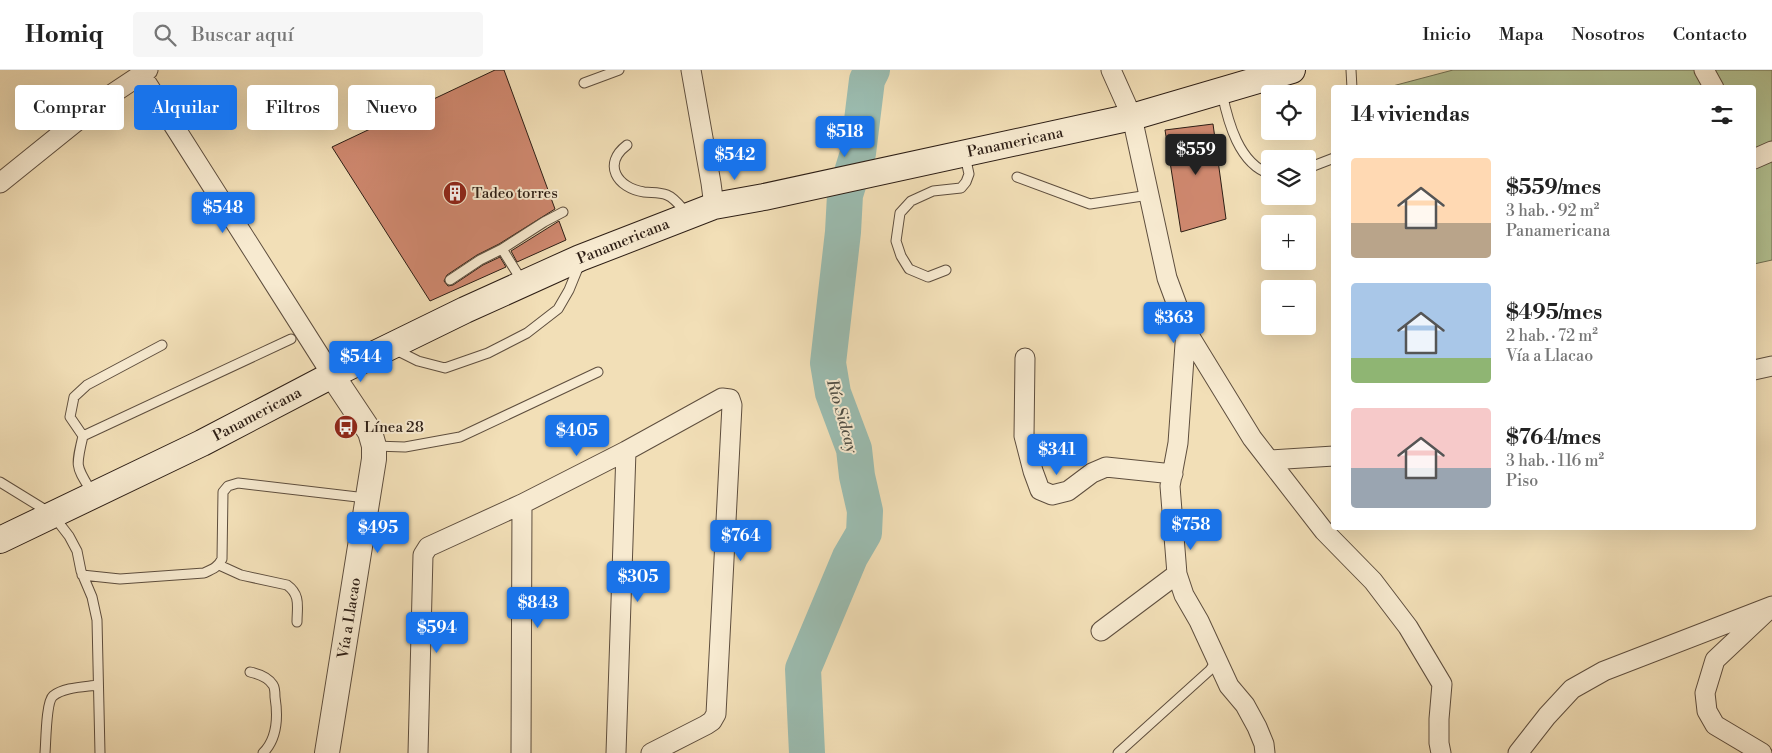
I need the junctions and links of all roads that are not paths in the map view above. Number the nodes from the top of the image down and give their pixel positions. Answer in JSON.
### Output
{"nodes":[{"id":1,"x":618,"y":70,"type":"edge"},
{"id":2,"x":691,"y":70,"type":"edge"},
{"id":3,"x":1110,"y":70,"type":"edge"},
{"id":4,"x":1292,"y":70,"type":"edge"},
{"id":5,"x":1351,"y":70,"type":"edge"},
{"id":6,"x":1704,"y":70,"type":"edge"},
{"id":7,"x":145,"y":72,"type":"edge"},
{"id":8,"x":584,"y":83,"type":"dead end"},
{"id":9,"x":1352,"y":85,"type":"edge"},
{"id":10,"x":1712,"y":85,"type":"edge"},
{"id":11,"x":1222,"y":90,"type":"junction"},
{"id":12,"x":1132,"y":116,"type":"junction"},
{"id":13,"x":627,"y":145,"type":"dead end"},
{"id":14,"x":965,"y":153,"type":"junction"},
{"id":15,"x":1331,"y":159,"type":"edge"},
{"id":16,"x":1316,"y":165,"type":"edge"},
{"id":17,"x":1261,"y":171,"type":"edge"},
{"id":18,"x":1017,"y":177,"type":"dead end"},
{"id":19,"x":0,"y":183,"type":"edge"},
{"id":20,"x":1149,"y":195,"type":"junction"},
{"id":21,"x":714,"y":206,"type":"junction"},
{"id":22,"x":564,"y":212,"type":"dead end"},
{"id":23,"x":688,"y":216,"type":"junction"},
{"id":24,"x":502,"y":249,"type":"junction"},
{"id":25,"x":580,"y":258,"type":"junction"},
{"id":26,"x":946,"y":270,"type":"dead end"},
{"id":27,"x":450,"y":280,"type":"dead end"},
{"id":28,"x":523,"y":284,"type":"junction"},
{"id":29,"x":1186,"y":328,"type":"junction"},
{"id":30,"x":290,"y":339,"type":"dead end"},
{"id":31,"x":162,"y":345,"type":"dead end"},
{"id":32,"x":389,"y":347,"type":"junction"},
{"id":33,"x":1025,"y":358,"type":"dead end"},
{"id":34,"x":1772,"y":366,"type":"edge"},
{"id":35,"x":1756,"y":370,"type":"edge"},
{"id":36,"x":598,"y":372,"type":"dead end"},
{"id":37,"x":332,"y":375,"type":"junction"},
{"id":38,"x":84,"y":436,"type":"junction"},
{"id":39,"x":374,"y":446,"type":"junction"},
{"id":40,"x":626,"y":451,"type":"junction"},
{"id":41,"x":1331,"y":456,"type":"edge"},
{"id":42,"x":1269,"y":460,"type":"junction"},
{"id":43,"x":1173,"y":474,"type":"junction"},
{"id":44,"x":0,"y":482,"type":"edge"},
{"id":45,"x":93,"y":494,"type":"junction"},
{"id":46,"x":368,"y":498,"type":"junction"},
{"id":47,"x":522,"y":504,"type":"junction"},
{"id":48,"x":52,"y":514,"type":"junction"},
{"id":49,"x":0,"y":540,"type":"edge"},
{"id":50,"x":219,"y":565,"type":"junction"},
{"id":51,"x":1177,"y":574,"type":"junction"},
{"id":52,"x":82,"y":575,"type":"junction"},
{"id":53,"x":1772,"y":606,"type":"edge"},
{"id":54,"x":297,"y":622,"type":"dead end"},
{"id":55,"x":1101,"y":631,"type":"dead end"},
{"id":56,"x":1218,"y":660,"type":"junction"},
{"id":57,"x":250,"y":672,"type":"dead end"},
{"id":58,"x":98,"y":684,"type":"junction"},
{"id":59,"x":662,"y":751,"type":"edge"},
{"id":60,"x":45,"y":753,"type":"edge"},
{"id":61,"x":100,"y":753,"type":"edge"},
{"id":62,"x":263,"y":753,"type":"edge"},
{"id":63,"x":327,"y":753,"type":"edge"},
{"id":64,"x":418,"y":753,"type":"edge"},
{"id":65,"x":521,"y":753,"type":"edge"},
{"id":66,"x":616,"y":753,"type":"edge"},
{"id":67,"x":1118,"y":753,"type":"edge"},
{"id":68,"x":1265,"y":753,"type":"edge"},
{"id":69,"x":1441,"y":753,"type":"edge"},
{"id":70,"x":1518,"y":753,"type":"edge"},
{"id":71,"x":1762,"y":753,"type":"edge"}],
"edges":[{"from":1,"to":8,"type":"lane"},
{"from":2,"to":21,"type":"street"},
{"from":3,"to":12,"type":"street"},
{"from":4,"to":11,"type":"main road","name":"Panamericana"},
{"from":5,"to":9,"type":"lane"},
{"from":6,"to":10,"type":"street"},
{"from":7,"to":19,"type":"street"},
{"from":7,"to":37,"type":"street"},
{"from":11,"to":12,"type":"main road","name":"Panamericana"},
{"from":11,"to":17,"type":"lane"},
{"from":12,"to":14,"type":"main road","name":"Panamericana"},
{"from":12,"to":20,"type":"street"},
{"from":13,"to":23,"type":"lane"},
{"from":14,"to":21,"type":"main road","name":"Panamericana"},
{"from":14,"to":26,"type":"lane"},
{"from":15,"to":16,"type":"lane"},
{"from":18,"to":20,"type":"lane"},
{"from":20,"to":29,"type":"street"},
{"from":21,"to":23,"type":"main road","name":"Panamericana"},
{"from":22,"to":24,"type":"lane"},
{"from":23,"to":25,"type":"main road","name":"Panamericana"},
{"from":24,"to":27,"type":"lane"},
{"from":24,"to":28,"type":"lane"},
{"from":25,"to":28,"type":"main road","name":"Panamericana"},
{"from":25,"to":32,"type":"lane"},
{"from":28,"to":32,"type":"main road","name":"Panamericana"},
{"from":29,"to":42,"type":"street"},
{"from":29,"to":43,"type":"street"},
{"from":30,"to":38,"type":"lane"},
{"from":31,"to":38,"type":"lane"},
{"from":32,"to":37,"type":"main road","name":"Panamericana"},
{"from":33,"to":43,"type":"street"},
{"from":34,"to":35,"type":"street"},
{"from":36,"to":39,"type":"lane"},
{"from":37,"to":39,"type":"street","name":"Vía a Llacao"},
{"from":37,"to":45,"type":"main road","name":"Panamericana"},
{"from":38,"to":45,"type":"lane"},
{"from":39,"to":46,"type":"street","name":"Vía a Llacao"},
{"from":40,"to":47,"type":"street"},
{"from":40,"to":59,"type":"street"},
{"from":40,"to":66,"type":"street"},
{"from":41,"to":42,"type":"street"},
{"from":42,"to":69,"type":"street"},
{"from":43,"to":51,"type":"street"},
{"from":44,"to":48,"type":"lane"},
{"from":45,"to":48,"type":"main road","name":"Panamericana"},
{"from":46,"to":50,"type":"lane"},
{"from":46,"to":63,"type":"street","name":"Vía a Llacao"},
{"from":47,"to":64,"type":"street"},
{"from":47,"to":65,"type":"street"},
{"from":48,"to":49,"type":"main road","name":"Panamericana"},
{"from":48,"to":52,"type":"lane"},
{"from":50,"to":52,"type":"lane"},
{"from":50,"to":54,"type":"lane"},
{"from":51,"to":55,"type":"street"},
{"from":51,"to":56,"type":"street"},
{"from":52,"to":58,"type":"lane"},
{"from":53,"to":70,"type":"street"},
{"from":53,"to":71,"type":"street"},
{"from":56,"to":67,"type":"lane"},
{"from":56,"to":68,"type":"street"},
{"from":57,"to":62,"type":"lane"},
{"from":58,"to":60,"type":"lane"},
{"from":58,"to":61,"type":"lane"}]}
